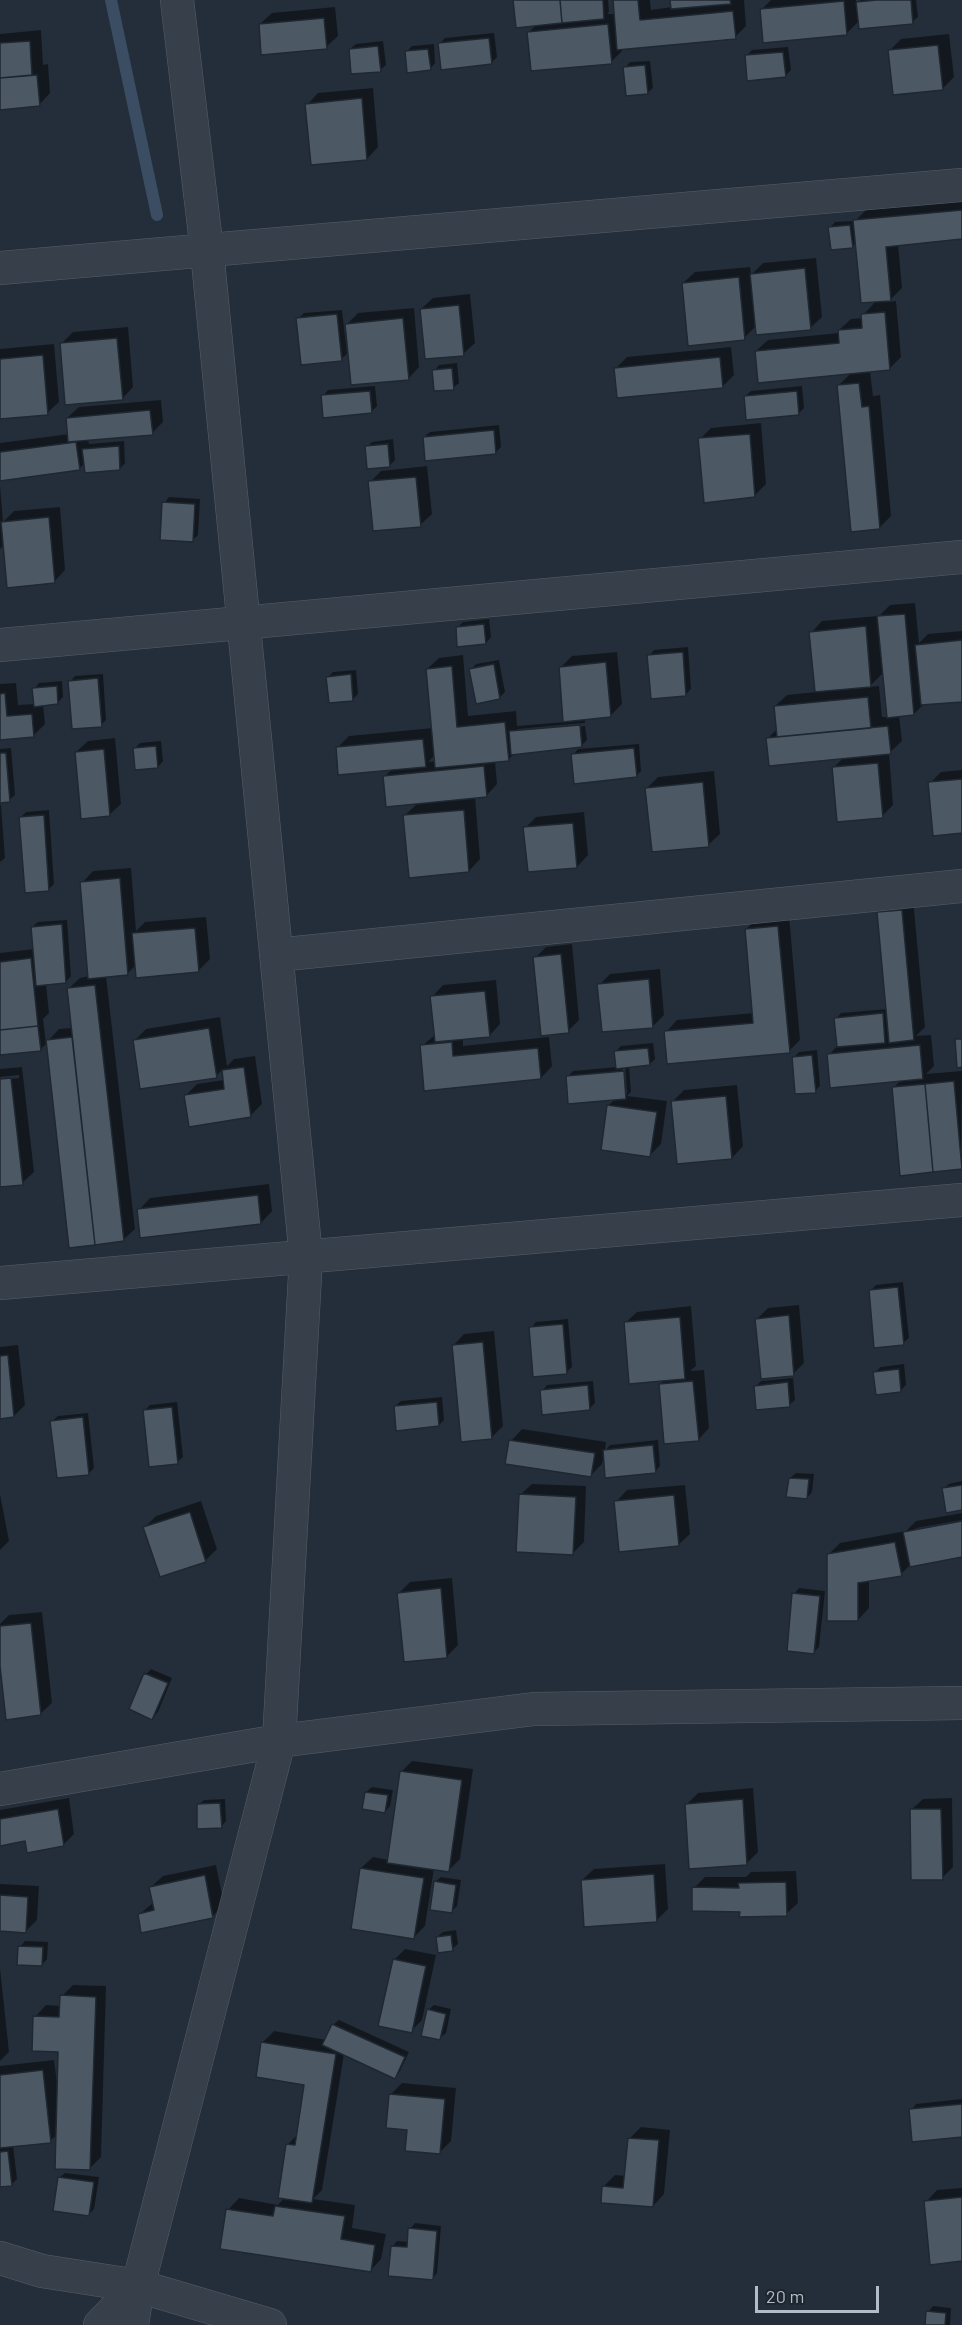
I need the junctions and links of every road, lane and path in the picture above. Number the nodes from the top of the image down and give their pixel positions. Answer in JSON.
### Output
{"nodes":[{"id":1,"x":177,"y":0,"type":"edge"},
{"id":2,"x":962,"y":185,"type":"edge"},
{"id":3,"x":207,"y":251,"type":"junction"},
{"id":4,"x":0,"y":268,"type":"edge"},
{"id":5,"x":962,"y":558,"type":"edge"},
{"id":6,"x":243,"y":623,"type":"junction"},
{"id":7,"x":0,"y":645,"type":"edge"},
{"id":8,"x":962,"y":886,"type":"edge"},
{"id":9,"x":276,"y":955,"type":"junction"},
{"id":10,"x":962,"y":1200,"type":"edge"},
{"id":11,"x":306,"y":1257,"type":"junction"},
{"id":12,"x":0,"y":1283,"type":"edge"},
{"id":13,"x":962,"y":1702,"type":"edge"},
{"id":14,"x":279,"y":1742,"type":"junction"},
{"id":15,"x":0,"y":1789,"type":"edge"},
{"id":16,"x":0,"y":2258,"type":"edge"},
{"id":17,"x":138,"y":2286,"type":"junction"},
{"id":18,"x":100,"y":2325,"type":"edge"},
{"id":19,"x":132,"y":2325,"type":"edge"},
{"id":20,"x":270,"y":2325,"type":"edge"}],
"edges":[{"from":1,"to":3,"type":"street"},
{"from":2,"to":3,"type":"street"},
{"from":3,"to":4,"type":"street"},
{"from":3,"to":6,"type":"street"},
{"from":5,"to":6,"type":"street"},
{"from":6,"to":7,"type":"street"},
{"from":6,"to":9,"type":"street"},
{"from":8,"to":9,"type":"street"},
{"from":9,"to":11,"type":"street"},
{"from":10,"to":11,"type":"street"},
{"from":11,"to":12,"type":"street"},
{"from":11,"to":14,"type":"street"},
{"from":13,"to":14,"type":"street"},
{"from":14,"to":15,"type":"street"},
{"from":14,"to":17,"type":"street"},
{"from":16,"to":17,"type":"street"},
{"from":17,"to":18,"type":"street"},
{"from":17,"to":19,"type":"street"},
{"from":17,"to":20,"type":"street"}]}
